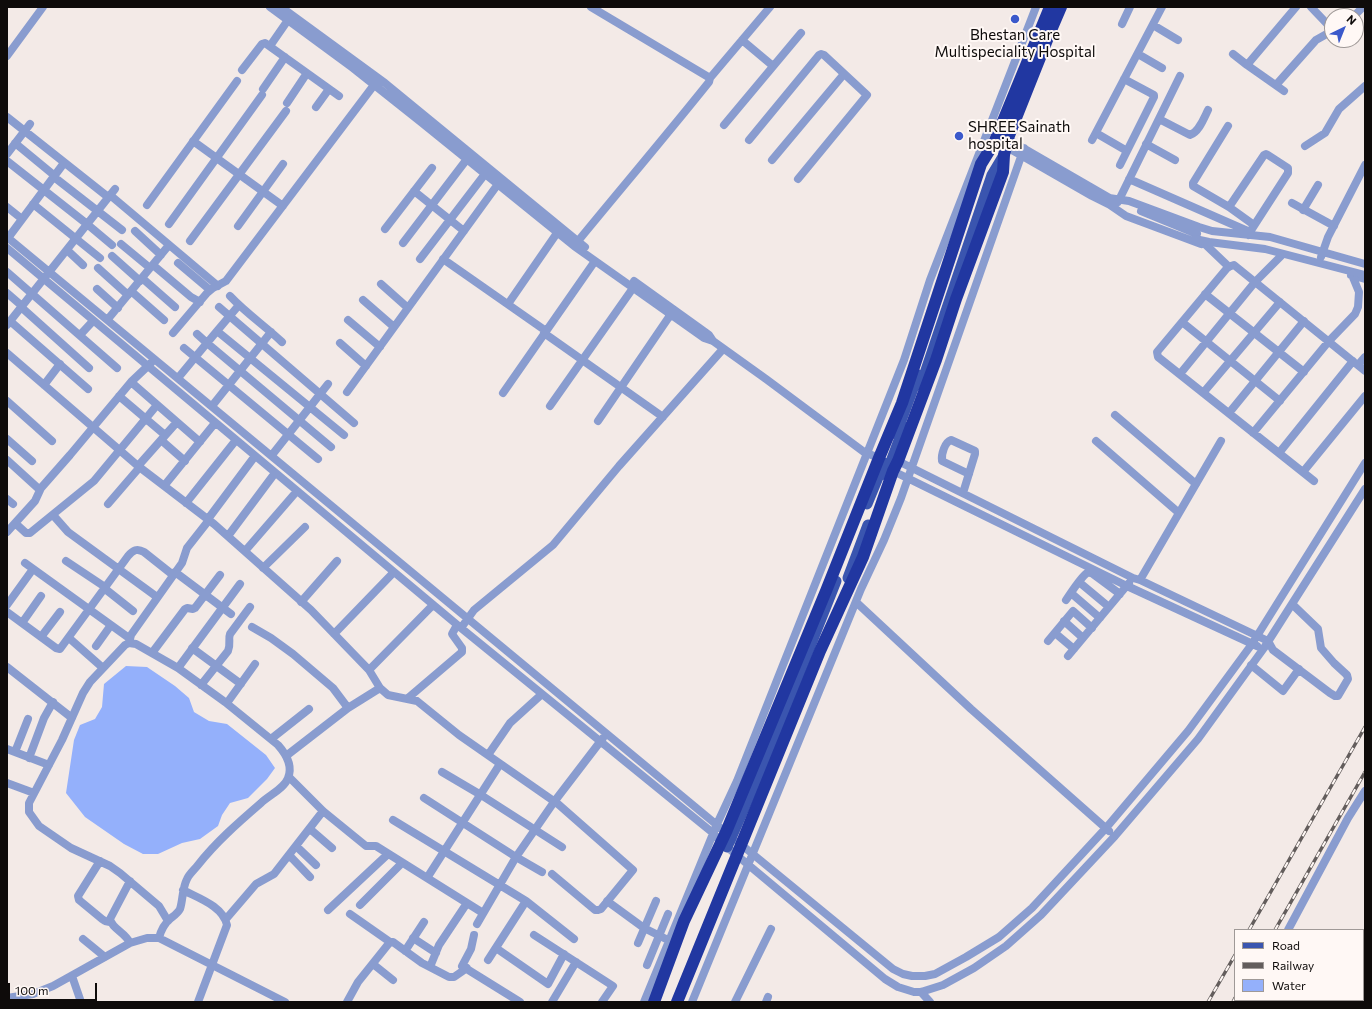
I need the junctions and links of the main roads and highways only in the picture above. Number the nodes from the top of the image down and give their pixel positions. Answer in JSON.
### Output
{"nodes":[{"id":1,"x":1059,"y":7,"type":"edge"},
{"id":2,"x":1000,"y":145,"type":"junction"},
{"id":3,"x":728,"y":841,"type":"junction"},
{"id":4,"x":654,"y":1002,"type":"edge"},
{"id":5,"x":677,"y":1002,"type":"edge"}],
"edges":[{"from":1,"to":2,"type":"highway"},
{"from":2,"to":3,"type":"main road"},
{"from":2,"to":3,"type":"highway"},
{"from":2,"to":3,"type":"highway"},
{"from":3,"to":4,"type":"highway"},
{"from":3,"to":5,"type":"highway"}]}
